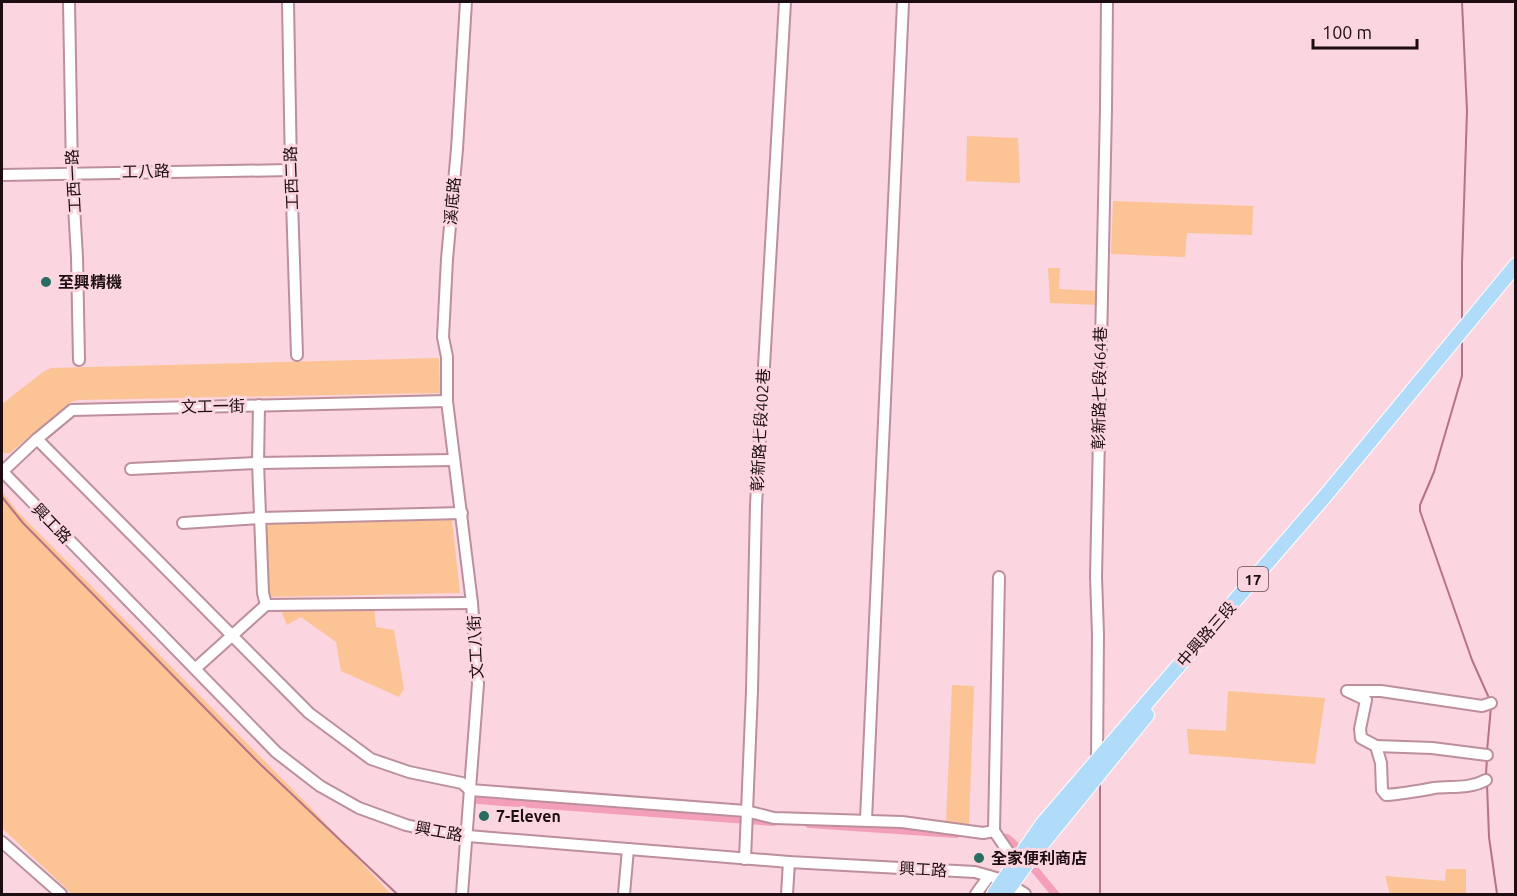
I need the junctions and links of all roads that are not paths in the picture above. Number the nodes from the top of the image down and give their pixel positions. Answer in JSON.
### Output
{"nodes":[{"id":1,"x":69,"y":2,"type":"edge"},
{"id":2,"x":288,"y":2,"type":"edge"},
{"id":3,"x":466,"y":2,"type":"edge"},
{"id":4,"x":785,"y":2,"type":"edge"},
{"id":5,"x":903,"y":2,"type":"edge"},
{"id":6,"x":1107,"y":2,"type":"edge"},
{"id":7,"x":291,"y":170,"type":"junction"},
{"id":8,"x":72,"y":172,"type":"junction"},
{"id":9,"x":2,"y":175,"type":"edge"},
{"id":10,"x":1515,"y":265,"type":"edge"},
{"id":11,"x":1515,"y":279,"type":"edge"},
{"id":12,"x":297,"y":355,"type":"dead end"},
{"id":13,"x":79,"y":360,"type":"dead end"},
{"id":14,"x":447,"y":401,"type":"junction"},
{"id":15,"x":259,"y":405,"type":"junction"},
{"id":16,"x":37,"y":439,"type":"junction"},
{"id":17,"x":453,"y":460,"type":"junction"},
{"id":18,"x":258,"y":463,"type":"junction"},
{"id":19,"x":131,"y":469,"type":"dead end"},
{"id":20,"x":2,"y":471,"type":"edge"},
{"id":21,"x":462,"y":513,"type":"junction"},
{"id":22,"x":261,"y":518,"type":"junction"},
{"id":23,"x":183,"y":523,"type":"dead end"},
{"id":24,"x":999,"y":577,"type":"dead end"},
{"id":25,"x":472,"y":603,"type":"junction"},
{"id":26,"x":266,"y":605,"type":"junction"},
{"id":27,"x":232,"y":634,"type":"junction"},
{"id":28,"x":196,"y":668,"type":"junction"},
{"id":29,"x":1491,"y":703,"type":"dead end"},
{"id":30,"x":1376,"y":746,"type":"junction"},
{"id":31,"x":1487,"y":755,"type":"dead end"},
{"id":32,"x":1097,"y":759,"type":"junction"},
{"id":33,"x":1097,"y":775,"type":"junction"},
{"id":34,"x":1486,"y":780,"type":"dead end"},
{"id":35,"x":470,"y":790,"type":"junction"},
{"id":36,"x":746,"y":811,"type":"junction"},
{"id":37,"x":866,"y":820,"type":"junction"},
{"id":38,"x":995,"y":833,"type":"junction"},
{"id":39,"x":468,"y":836,"type":"junction"},
{"id":40,"x":2,"y":842,"type":"edge"},
{"id":41,"x":628,"y":849,"type":"junction"},
{"id":42,"x":745,"y":859,"type":"junction"},
{"id":43,"x":789,"y":862,"type":"junction"},
{"id":44,"x":1015,"y":863,"type":"junction"},
{"id":45,"x":989,"y":876,"type":"junction"},
{"id":46,"x":1006,"y":887,"type":"edge"},
{"id":47,"x":61,"y":894,"type":"edge"},
{"id":48,"x":462,"y":894,"type":"edge"},
{"id":49,"x":624,"y":894,"type":"edge"},
{"id":50,"x":787,"y":894,"type":"edge"},
{"id":51,"x":976,"y":894,"type":"edge"},
{"id":52,"x":994,"y":894,"type":"edge"},
{"id":53,"x":1024,"y":894,"type":"edge"}],
"edges":[{"from":1,"to":8,"type":"street","name":"工西一路"},
{"from":2,"to":7,"type":"street","name":"工西二路"},
{"from":3,"to":14,"type":"street","name":"溪底路"},
{"from":4,"to":36,"type":"street","name":"彰新路七段402巷"},
{"from":5,"to":37,"type":"street"},
{"from":6,"to":32,"type":"street","name":"彰新路七段464巷"},
{"from":7,"to":8,"type":"street","name":"工八路"},
{"from":7,"to":12,"type":"street","name":"工西二路"},
{"from":8,"to":9,"type":"street","name":"工八路"},
{"from":8,"to":13,"type":"street","name":"工西一路"},
{"from":10,"to":32,"type":"main road","name":"中興路三段","number":"17"},
{"from":11,"to":33,"type":"main road","name":"中興路三段","number":"17"},
{"from":14,"to":15,"type":"street","name":"文工一街"},
{"from":14,"to":17,"type":"street","name":"文工八街"},
{"from":15,"to":16,"type":"street","name":"文工一街"},
{"from":15,"to":18,"type":"street"},
{"from":16,"to":20,"type":"street","name":"文工一街"},
{"from":16,"to":27,"type":"street"},
{"from":17,"to":18,"type":"street"},
{"from":17,"to":21,"type":"street","name":"文工八街"},
{"from":18,"to":19,"type":"street"},
{"from":18,"to":22,"type":"street"},
{"from":20,"to":28,"type":"street","name":"興工路"},
{"from":21,"to":22,"type":"street"},
{"from":21,"to":25,"type":"street","name":"文工八街"},
{"from":22,"to":23,"type":"street"},
{"from":22,"to":26,"type":"street"},
{"from":24,"to":38,"type":"street"},
{"from":25,"to":26,"type":"street"},
{"from":25,"to":35,"type":"street","name":"文工八街"},
{"from":26,"to":27,"type":"street"},
{"from":27,"to":28,"type":"street"},
{"from":27,"to":35,"type":"street"},
{"from":28,"to":39,"type":"street","name":"興工路"},
{"from":29,"to":30,"type":"street"},
{"from":30,"to":31,"type":"street"},
{"from":30,"to":34,"type":"street"},
{"from":32,"to":33,"type":"street","name":"彰新路七段464巷"},
{"from":32,"to":44,"type":"main road","name":"中興路三段","number":"17"},
{"from":33,"to":44,"type":"main road","name":"中興路三段","number":"17"},
{"from":35,"to":36,"type":"street"},
{"from":35,"to":39,"type":"street","name":"文工八街"},
{"from":36,"to":37,"type":"street"},
{"from":36,"to":42,"type":"street","name":"彰新路七段402巷"},
{"from":37,"to":38,"type":"street"},
{"from":38,"to":44,"type":"street"},
{"from":39,"to":41,"type":"street","name":"興工路"},
{"from":39,"to":48,"type":"street","name":"文工八街"},
{"from":40,"to":47,"type":"street"},
{"from":41,"to":42,"type":"street","name":"興工路"},
{"from":41,"to":49,"type":"street"},
{"from":42,"to":43,"type":"street","name":"興工路"},
{"from":43,"to":45,"type":"street","name":"興工路"},
{"from":43,"to":50,"type":"street"},
{"from":44,"to":46,"type":"main road","name":"中興路三段","number":"17"},
{"from":45,"to":46,"type":"street","name":"興工路"},
{"from":45,"to":51,"type":"street"},
{"from":46,"to":52,"type":"main road","name":"中興路三段","number":"17"},
{"from":46,"to":53,"type":"street","name":"興工路"}]}
